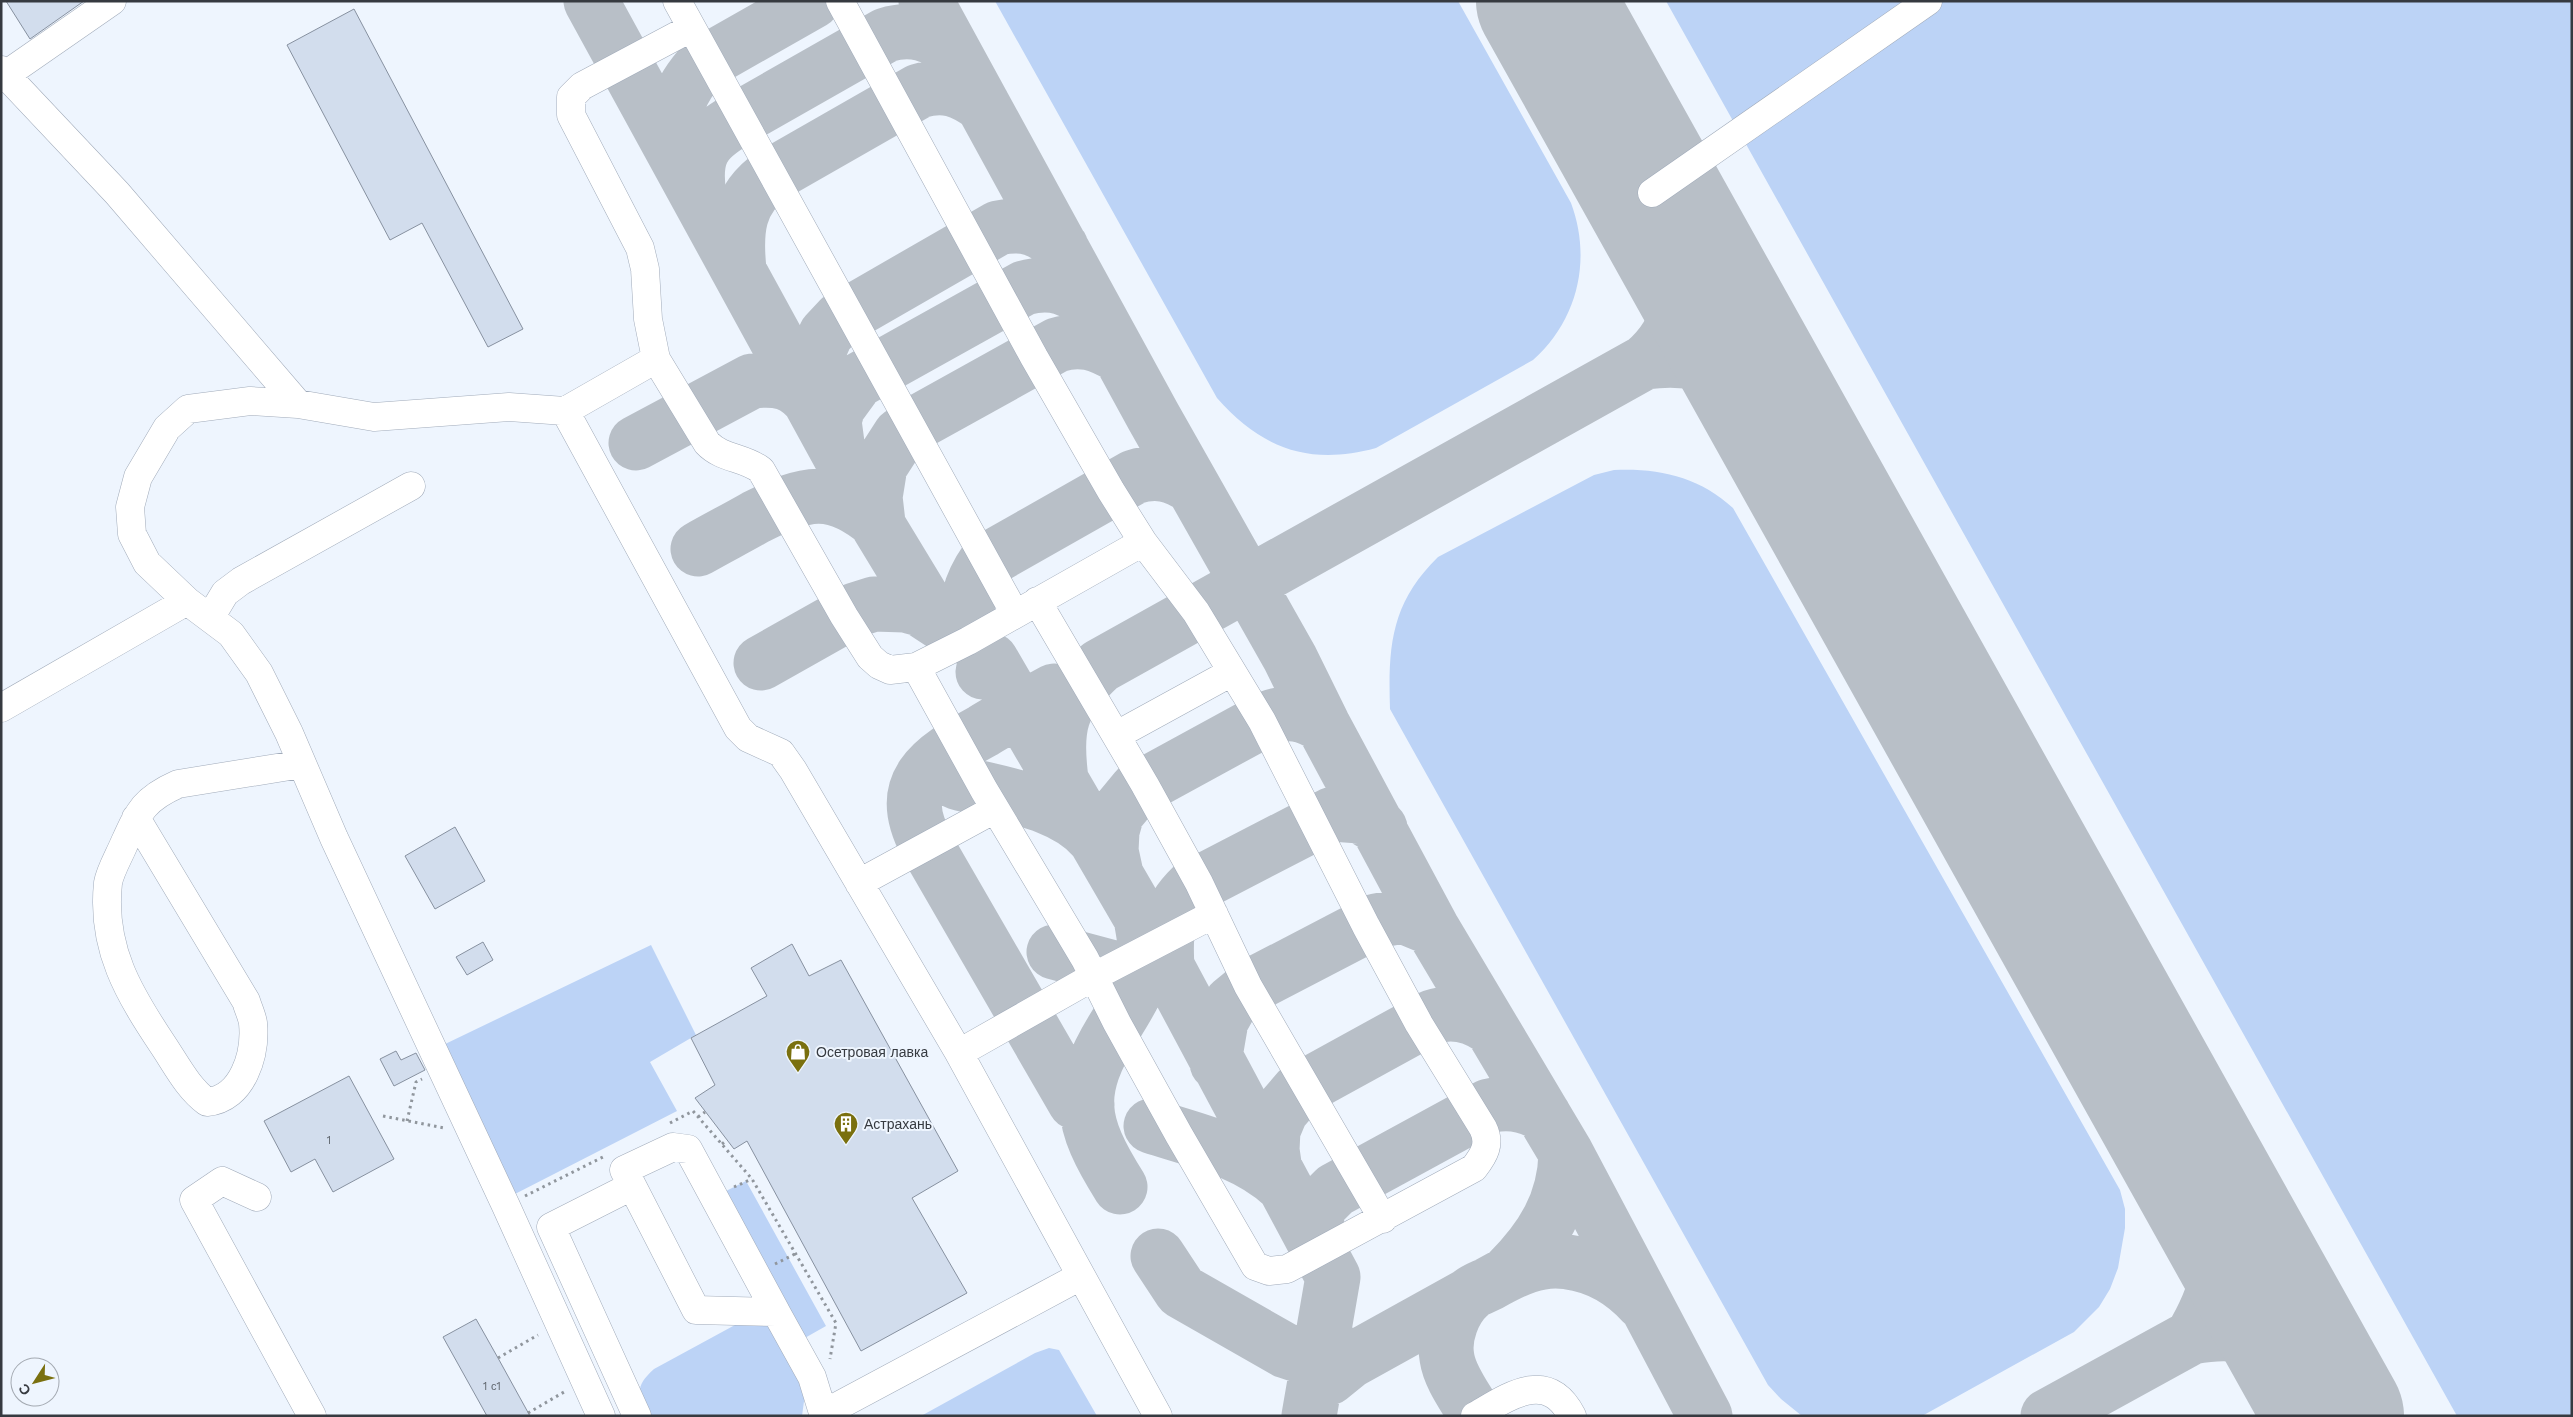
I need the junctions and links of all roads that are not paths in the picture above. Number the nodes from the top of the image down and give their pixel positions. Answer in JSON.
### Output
{"nodes":[{"id":1,"x":112,"y":1,"type":"edge"},
{"id":2,"x":677,"y":1,"type":"edge"},
{"id":3,"x":840,"y":1,"type":"edge"},
{"id":4,"x":1928,"y":1,"type":"edge"},
{"id":5,"x":692,"y":28,"type":"junction"},
{"id":6,"x":3,"y":75,"type":"edge"},
{"id":7,"x":1652,"y":193,"type":"dead end"},
{"id":8,"x":656,"y":359,"type":"junction"},
{"id":9,"x":298,"y":404,"type":"junction"},
{"id":10,"x":565,"y":410,"type":"junction"},
{"id":11,"x":411,"y":486,"type":"dead end"},
{"id":12,"x":1142,"y":542,"type":"junction"},
{"id":13,"x":187,"y":601,"type":"junction"},
{"id":14,"x":1026,"y":607,"type":"junction"},
{"id":15,"x":210,"y":618,"type":"junction"},
{"id":16,"x":916,"y":667,"type":"junction"},
{"id":17,"x":1232,"y":672,"type":"junction"},
{"id":18,"x":1,"y":708,"type":"edge"},
{"id":19,"x":1116,"y":735,"type":"junction"},
{"id":20,"x":302,"y":764,"type":"junction"},
{"id":21,"x":995,"y":809,"type":"junction"},
{"id":22,"x":136,"y":818,"type":"junction"},
{"id":23,"x":859,"y":883,"type":"junction"},
{"id":24,"x":1214,"y":914,"type":"junction"},
{"id":25,"x":1093,"y":977,"type":"junction"},
{"id":26,"x":959,"y":1053,"type":"junction"},
{"id":27,"x":632,"y":1186,"type":"junction"},
{"id":28,"x":257,"y":1197,"type":"dead end"},
{"id":29,"x":1383,"y":1219,"type":"junction"},
{"id":30,"x":1082,"y":1276,"type":"junction"},
{"id":31,"x":776,"y":1312,"type":"junction"},
{"id":32,"x":824,"y":1415,"type":"edge"},
{"id":33,"x":312,"y":1416,"type":"edge"},
{"id":34,"x":601,"y":1416,"type":"edge"},
{"id":35,"x":638,"y":1416,"type":"edge"},
{"id":36,"x":1158,"y":1416,"type":"edge"},
{"id":37,"x":1474,"y":1416,"type":"edge"},
{"id":38,"x":1572,"y":1416,"type":"edge"}],
"edges":[{"from":1,"to":6,"type":"street"},
{"from":2,"to":5,"type":"street"},
{"from":3,"to":12,"type":"street"},
{"from":4,"to":7,"type":"street"},
{"from":5,"to":8,"type":"street"},
{"from":5,"to":14,"type":"street"},
{"from":6,"to":9,"type":"street"},
{"from":8,"to":10,"type":"street"},
{"from":8,"to":16,"type":"street"},
{"from":9,"to":10,"type":"street"},
{"from":9,"to":13,"type":"street"},
{"from":10,"to":23,"type":"street"},
{"from":11,"to":15,"type":"street"},
{"from":12,"to":14,"type":"street"},
{"from":12,"to":17,"type":"street"},
{"from":13,"to":15,"type":"street"},
{"from":13,"to":18,"type":"street"},
{"from":14,"to":16,"type":"street"},
{"from":14,"to":19,"type":"street"},
{"from":15,"to":20,"type":"street"},
{"from":16,"to":21,"type":"street"},
{"from":17,"to":19,"type":"street"},
{"from":17,"to":29,"type":"street"},
{"from":19,"to":24,"type":"street"},
{"from":20,"to":22,"type":"street"},
{"from":20,"to":34,"type":"street"},
{"from":21,"to":23,"type":"street"},
{"from":21,"to":25,"type":"street"},
{"from":22,"to":22,"type":"street"},
{"from":23,"to":26,"type":"street"},
{"from":24,"to":25,"type":"street"},
{"from":24,"to":29,"type":"street"},
{"from":25,"to":26,"type":"street"},
{"from":25,"to":29,"type":"street"},
{"from":26,"to":30,"type":"street"},
{"from":27,"to":31,"type":"street"},
{"from":27,"to":31,"type":"street"},
{"from":27,"to":35,"type":"street"},
{"from":28,"to":33,"type":"street"},
{"from":30,"to":32,"type":"street"},
{"from":30,"to":36,"type":"street"},
{"from":31,"to":32,"type":"street"},
{"from":37,"to":38,"type":"street"}]}
